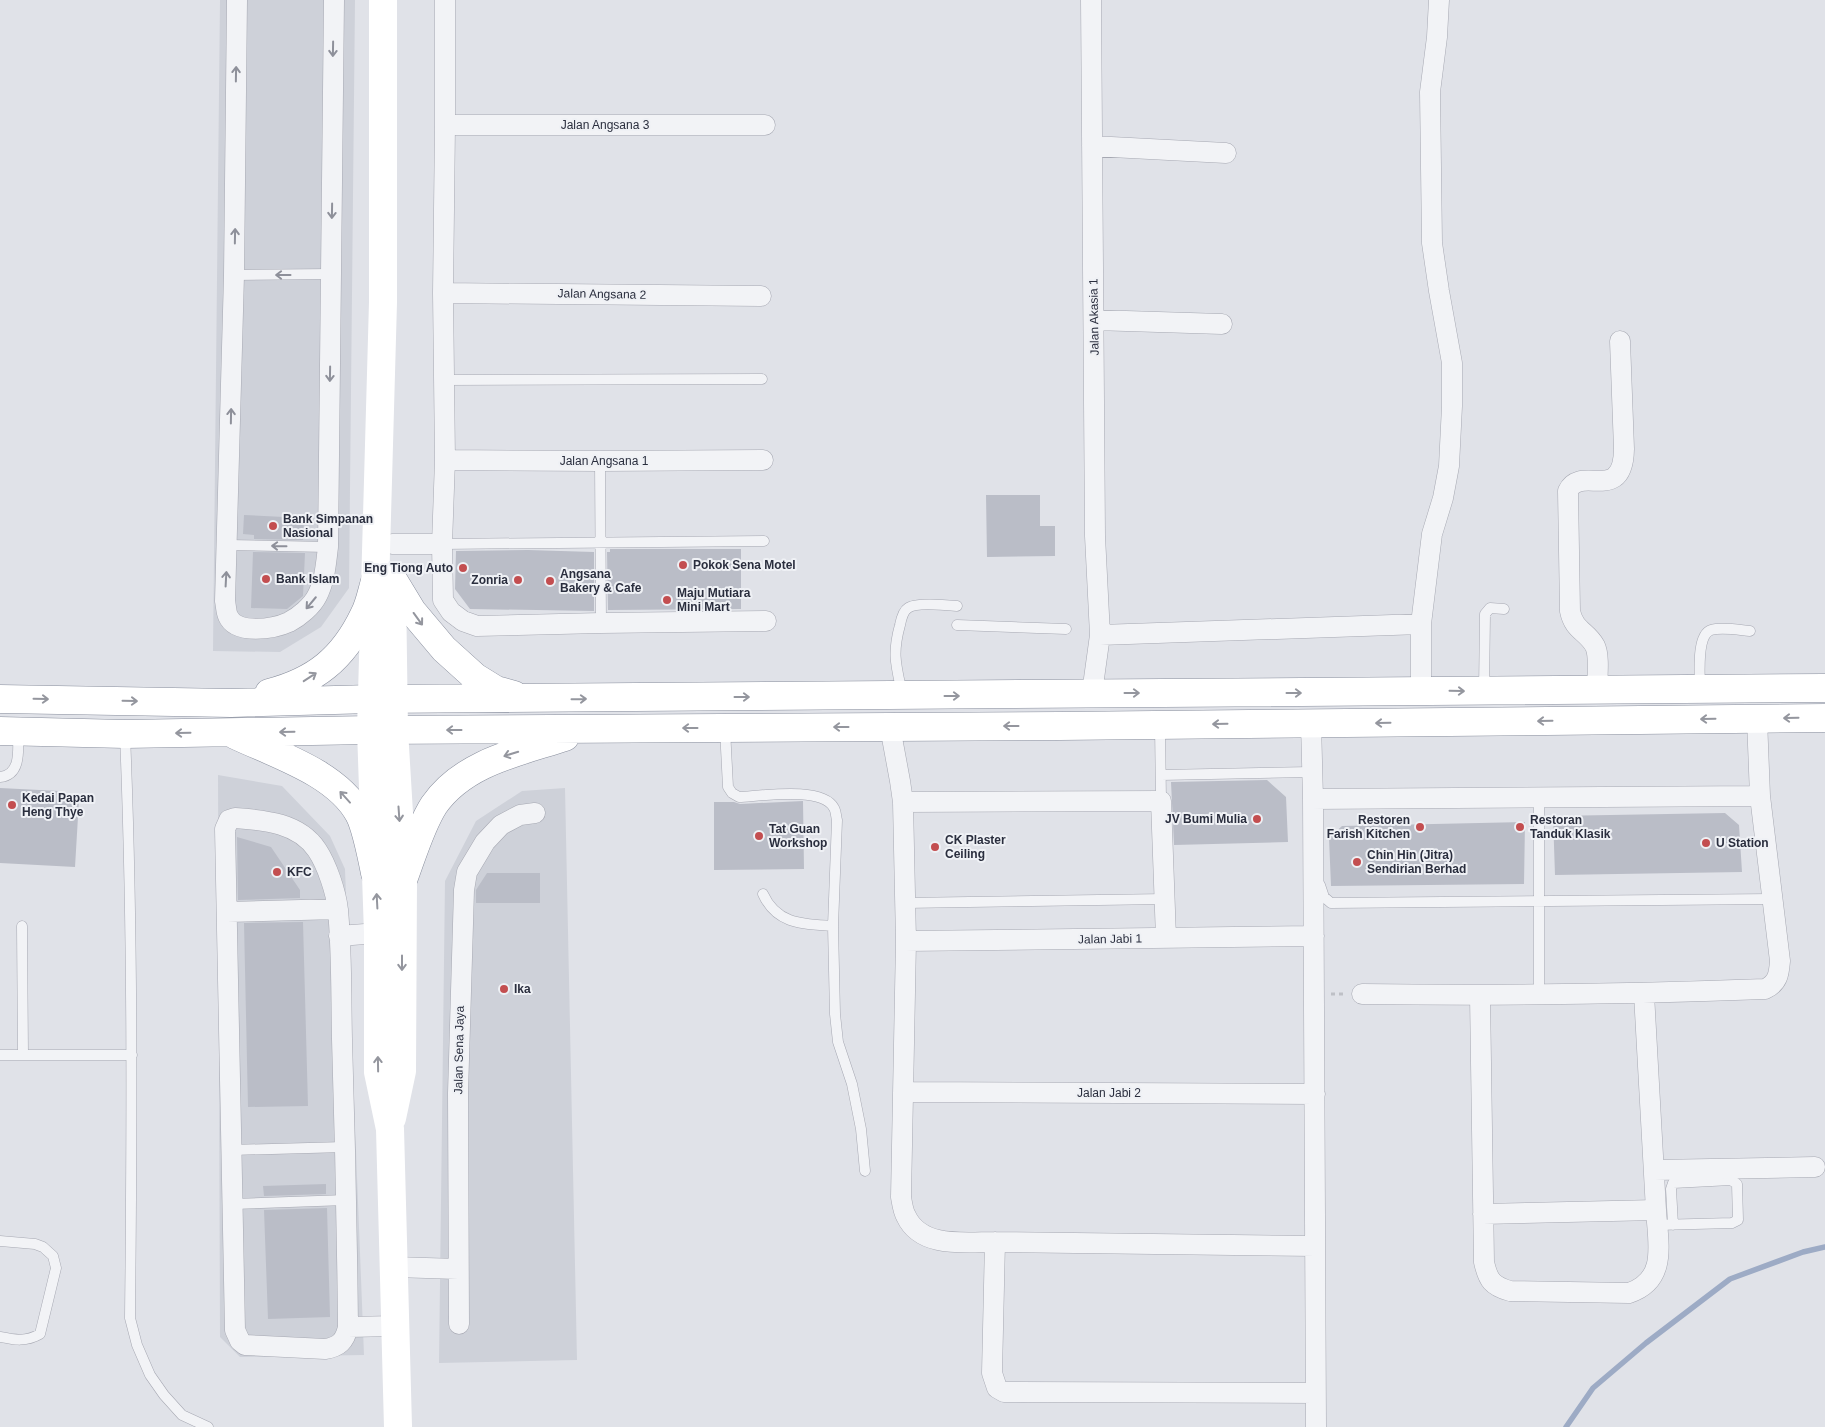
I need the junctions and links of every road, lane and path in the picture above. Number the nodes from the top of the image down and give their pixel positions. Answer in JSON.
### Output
{"nodes":[{"id":1,"x":237,"y":0,"type":"edge"},
{"id":2,"x":334,"y":0,"type":"edge"},
{"id":3,"x":383,"y":0,"type":"edge"},
{"id":4,"x":444,"y":0,"type":"edge"},
{"id":5,"x":1091,"y":0,"type":"edge"},
{"id":6,"x":1439,"y":0,"type":"edge"},
{"id":7,"x":445,"y":125,"type":"junction"},
{"id":8,"x":765,"y":125,"type":"dead end"},
{"id":9,"x":1092,"y":146,"type":"junction"},
{"id":10,"x":1226,"y":153,"type":"dead end"},
{"id":11,"x":331,"y":274,"type":"junction"},
{"id":12,"x":234,"y":275,"type":"junction"},
{"id":13,"x":443,"y":293,"type":"junction"},
{"id":14,"x":761,"y":296,"type":"dead end"},
{"id":15,"x":383,"y":302,"type":"junction"},
{"id":16,"x":1094,"y":320,"type":"junction"},
{"id":17,"x":1222,"y":324,"type":"dead end"},
{"id":18,"x":1620,"y":341,"type":"dead end"},
{"id":19,"x":762,"y":379,"type":"dead end"},
{"id":20,"x":445,"y":380,"type":"junction"},
{"id":21,"x":445,"y":460,"type":"junction"},
{"id":22,"x":763,"y":460,"type":"dead end"},
{"id":23,"x":600,"y":461,"type":"junction"},
{"id":24,"x":764,"y":541,"type":"dead end"},
{"id":25,"x":600,"y":543,"type":"junction"},
{"id":26,"x":392,"y":544,"type":"junction"},
{"id":27,"x":442,"y":544,"type":"junction"},
{"id":28,"x":228,"y":545,"type":"junction"},
{"id":29,"x":328,"y":546,"type":"junction"},
{"id":30,"x":384,"y":578,"type":"junction"},
{"id":31,"x":957,"y":606,"type":"dead end"},
{"id":32,"x":1504,"y":609,"type":"dead end"},
{"id":33,"x":766,"y":621,"type":"dead end"},
{"id":34,"x":601,"y":622,"type":"junction"},
{"id":35,"x":1420,"y":624,"type":"junction"},
{"id":36,"x":957,"y":625,"type":"dead end"},
{"id":37,"x":1066,"y":629,"type":"dead end"},
{"id":38,"x":1750,"y":631,"type":"dead end"},
{"id":39,"x":1100,"y":635,"type":"junction"},
{"id":40,"x":1825,"y":688,"type":"edge"},
{"id":41,"x":1700,"y":690,"type":"junction"},
{"id":42,"x":1421,"y":691,"type":"junction"},
{"id":43,"x":1597,"y":691,"type":"junction"},
{"id":44,"x":1484,"y":692,"type":"junction"},
{"id":45,"x":1092,"y":693,"type":"junction"},
{"id":46,"x":903,"y":696,"type":"junction"},
{"id":47,"x":0,"y":699,"type":"edge"},
{"id":48,"x":383,"y":699,"type":"junction"},
{"id":49,"x":530,"y":699,"type":"junction"},
{"id":50,"x":231,"y":703,"type":"junction"},
{"id":51,"x":1825,"y":718,"type":"edge"},
{"id":52,"x":1756,"y":719,"type":"junction"},
{"id":53,"x":1311,"y":723,"type":"junction"},
{"id":54,"x":1160,"y":725,"type":"junction"},
{"id":55,"x":890,"y":727,"type":"junction"},
{"id":56,"x":725,"y":728,"type":"junction"},
{"id":57,"x":591,"y":729,"type":"junction"},
{"id":58,"x":382,"y":730,"type":"junction"},
{"id":59,"x":9,"y":731,"type":"edge"},
{"id":60,"x":232,"y":733,"type":"junction"},
{"id":61,"x":125,"y":734,"type":"junction"},
{"id":62,"x":1311,"y":772,"type":"junction"},
{"id":63,"x":1161,"y":775,"type":"junction"},
{"id":64,"x":0,"y":777,"type":"edge"},
{"id":65,"x":1760,"y":796,"type":"junction"},
{"id":66,"x":1539,"y":797,"type":"junction"},
{"id":67,"x":1316,"y":799,"type":"junction"},
{"id":68,"x":1161,"y":800,"type":"junction"},
{"id":69,"x":902,"y":802,"type":"junction"},
{"id":70,"x":535,"y":812,"type":"dead end"},
{"id":71,"x":375,"y":873,"type":"junction"},
{"id":72,"x":403,"y":880,"type":"junction"},
{"id":73,"x":763,"y":894,"type":"dead end"},
{"id":74,"x":1165,"y":899,"type":"junction"},
{"id":75,"x":1772,"y":899,"type":"junction"},
{"id":76,"x":1538,"y":901,"type":"junction"},
{"id":77,"x":904,"y":903,"type":"junction"},
{"id":78,"x":338,"y":909,"type":"junction"},
{"id":79,"x":227,"y":912,"type":"junction"},
{"id":80,"x":22,"y":926,"type":"dead end"},
{"id":81,"x":833,"y":926,"type":"junction"},
{"id":82,"x":378,"y":933,"type":"junction"},
{"id":83,"x":339,"y":936,"type":"junction"},
{"id":84,"x":1314,"y":936,"type":"junction"},
{"id":85,"x":1166,"y":938,"type":"junction"},
{"id":86,"x":906,"y":941,"type":"junction"},
{"id":87,"x":1314,"y":994,"type":"junction"},
{"id":88,"x":1362,"y":994,"type":"joint"},
{"id":89,"x":1644,"y":994,"type":"junction"},
{"id":90,"x":1540,"y":995,"type":"junction"},
{"id":91,"x":1480,"y":996,"type":"junction"},
{"id":92,"x":0,"y":1055,"type":"edge"},
{"id":93,"x":23,"y":1055,"type":"junction"},
{"id":94,"x":132,"y":1055,"type":"junction"},
{"id":95,"x":903,"y":1092,"type":"junction"},
{"id":96,"x":1315,"y":1094,"type":"junction"},
{"id":97,"x":390,"y":1129,"type":"junction"},
{"id":98,"x":345,"y":1147,"type":"junction"},
{"id":99,"x":232,"y":1150,"type":"junction"},
{"id":100,"x":1815,"y":1167,"type":"dead end"},
{"id":101,"x":1655,"y":1170,"type":"junction"},
{"id":102,"x":865,"y":1171,"type":"dead end"},
{"id":103,"x":346,"y":1200,"type":"junction"},
{"id":104,"x":232,"y":1204,"type":"junction"},
{"id":105,"x":1483,"y":1214,"type":"junction"},
{"id":106,"x":1662,"y":1220,"type":"junction"},
{"id":107,"x":0,"y":1241,"type":"edge"},
{"id":108,"x":995,"y":1242,"type":"junction"},
{"id":109,"x":1315,"y":1246,"type":"junction"},
{"id":110,"x":394,"y":1267,"type":"junction"},
{"id":111,"x":458,"y":1269,"type":"junction"},
{"id":112,"x":459,"y":1324,"type":"dead end"},
{"id":113,"x":395,"y":1326,"type":"junction"},
{"id":114,"x":348,"y":1327,"type":"junction"},
{"id":115,"x":0,"y":1337,"type":"edge"},
{"id":116,"x":1315,"y":1393,"type":"junction"},
{"id":117,"x":182,"y":1415,"type":"junction"},
{"id":118,"x":182,"y":1427,"type":"edge"},
{"id":119,"x":208,"y":1427,"type":"edge"},
{"id":120,"x":398,"y":1427,"type":"edge"},
{"id":121,"x":1316,"y":1427,"type":"edge"}],
"edges":[{"from":12,"to":1,"type":"street","one_way":true},
{"from":2,"to":11,"type":"street","one_way":true},
{"from":3,"to":15,"type":"main road"},
{"from":4,"to":7,"type":"street"},
{"from":5,"to":9,"type":"street","name":"Jalan Akasia 1"},
{"from":6,"to":35,"type":"street"},
{"from":7,"to":8,"type":"street","name":"Jalan Angsana 3"},
{"from":7,"to":13,"type":"street"},
{"from":9,"to":10,"type":"street"},
{"from":9,"to":16,"type":"street","name":"Jalan Akasia 1"},
{"from":11,"to":12,"type":"lane","one_way":true},
{"from":11,"to":29,"type":"street","one_way":true},
{"from":28,"to":12,"type":"street","one_way":true},
{"from":13,"to":14,"type":"street","name":"Jalan Angsana 2"},
{"from":13,"to":20,"type":"street"},
{"from":15,"to":26,"type":"main road"},
{"from":15,"to":30,"type":"main road"},
{"from":16,"to":17,"type":"street"},
{"from":16,"to":39,"type":"street","name":"Jalan Akasia 1"},
{"from":18,"to":43,"type":"street"},
{"from":19,"to":20,"type":"lane"},
{"from":20,"to":21,"type":"street"},
{"from":21,"to":23,"type":"street","name":"Jalan Angsana 1"},
{"from":21,"to":27,"type":"street"},
{"from":22,"to":23,"type":"street","name":"Jalan Angsana 1"},
{"from":23,"to":25,"type":"lane"},
{"from":24,"to":25,"type":"lane"},
{"from":25,"to":27,"type":"lane"},
{"from":25,"to":34,"type":"lane"},
{"from":26,"to":27,"type":"street"},
{"from":26,"to":30,"type":"main road"},
{"from":27,"to":34,"type":"street"},
{"from":29,"to":28,"type":"lane","one_way":true},
{"from":29,"to":28,"type":"street","one_way":true},
{"from":30,"to":48,"type":"main road"},
{"from":30,"to":49,"type":"main road","one_way":true},
{"from":50,"to":30,"type":"main road","one_way":true},
{"from":31,"to":46,"type":"lane"},
{"from":32,"to":44,"type":"lane"},
{"from":33,"to":34,"type":"street"},
{"from":35,"to":39,"type":"street"},
{"from":35,"to":42,"type":"street"},
{"from":36,"to":37,"type":"lane"},
{"from":38,"to":41,"type":"lane"},
{"from":39,"to":45,"type":"street","name":"Jalan Akasia 1"},
{"from":40,"to":41,"type":"main road"},
{"from":41,"to":43,"type":"main road"},
{"from":42,"to":44,"type":"main road","one_way":true},
{"from":45,"to":42,"type":"main road","one_way":true},
{"from":43,"to":44,"type":"main road"},
{"from":46,"to":45,"type":"main road","one_way":true},
{"from":49,"to":46,"type":"main road","one_way":true},
{"from":47,"to":50,"type":"main road","one_way":true},
{"from":48,"to":49,"type":"main road"},
{"from":48,"to":50,"type":"main road"},
{"from":48,"to":58,"type":"main road"},
{"from":51,"to":52,"type":"main road","one_way":true},
{"from":52,"to":53,"type":"main road","one_way":true},
{"from":52,"to":65,"type":"street"},
{"from":53,"to":54,"type":"main road","one_way":true},
{"from":53,"to":62,"type":"street"},
{"from":54,"to":55,"type":"main road","one_way":true},
{"from":54,"to":63,"type":"lane"},
{"from":55,"to":56,"type":"main road","one_way":true},
{"from":55,"to":69,"type":"street"},
{"from":56,"to":57,"type":"main road","one_way":true},
{"from":56,"to":81,"type":"lane"},
{"from":57,"to":58,"type":"main road","one_way":true},
{"from":57,"to":72,"type":"main road","one_way":true},
{"from":58,"to":60,"type":"main road","one_way":true},
{"from":58,"to":71,"type":"main road"},
{"from":58,"to":72,"type":"main road","one_way":true},
{"from":59,"to":61,"type":"main road"},
{"from":59,"to":64,"type":"lane"},
{"from":60,"to":61,"type":"main road","one_way":true},
{"from":71,"to":60,"type":"main road","one_way":true},
{"from":61,"to":94,"type":"lane"},
{"from":62,"to":63,"type":"lane"},
{"from":62,"to":67,"type":"street"},
{"from":63,"to":68,"type":"lane"},
{"from":65,"to":66,"type":"street"},
{"from":65,"to":75,"type":"street"},
{"from":66,"to":67,"type":"street"},
{"from":66,"to":76,"type":"lane"},
{"from":67,"to":76,"type":"lane"},
{"from":67,"to":84,"type":"street"},
{"from":68,"to":69,"type":"street"},
{"from":68,"to":74,"type":"street"},
{"from":69,"to":77,"type":"street"},
{"from":70,"to":111,"type":"street","name":"Jalan Sena Jaya"},
{"from":82,"to":71,"type":"main road","one_way":true},
{"from":72,"to":97,"type":"main road","one_way":true},
{"from":73,"to":81,"type":"lane"},
{"from":74,"to":77,"type":"lane"},
{"from":74,"to":85,"type":"street"},
{"from":75,"to":76,"type":"lane"},
{"from":75,"to":89,"type":"street"},
{"from":76,"to":90,"type":"lane"},
{"from":77,"to":86,"type":"street"},
{"from":78,"to":79,"type":"street"},
{"from":78,"to":79,"type":"street"},
{"from":78,"to":83,"type":"street"},
{"from":79,"to":99,"type":"street"},
{"from":80,"to":93,"type":"lane"},
{"from":81,"to":102,"type":"lane"},
{"from":82,"to":83,"type":"street"},
{"from":97,"to":82,"type":"main road","one_way":true},
{"from":83,"to":98,"type":"street"},
{"from":84,"to":85,"type":"street","name":"Jalan Jabi 1"},
{"from":84,"to":87,"type":"street"},
{"from":85,"to":86,"type":"street","name":"Jalan Jabi 1"},
{"from":86,"to":95,"type":"street"},
{"from":87,"to":88,"type":"path"},
{"from":87,"to":96,"type":"street"},
{"from":88,"to":91,"type":"street"},
{"from":89,"to":90,"type":"street"},
{"from":89,"to":101,"type":"street"},
{"from":90,"to":91,"type":"street"},
{"from":91,"to":105,"type":"street"},
{"from":92,"to":93,"type":"lane"},
{"from":93,"to":94,"type":"lane"},
{"from":94,"to":117,"type":"lane"},
{"from":95,"to":96,"type":"street","name":"Jalan Jabi 2"},
{"from":95,"to":108,"type":"street"},
{"from":96,"to":109,"type":"street"},
{"from":97,"to":110,"type":"main road"},
{"from":98,"to":99,"type":"lane"},
{"from":98,"to":103,"type":"street"},
{"from":99,"to":104,"type":"street"},
{"from":100,"to":101,"type":"street"},
{"from":101,"to":106,"type":"street"},
{"from":103,"to":104,"type":"lane"},
{"from":103,"to":114,"type":"street"},
{"from":104,"to":114,"type":"street"},
{"from":105,"to":106,"type":"street"},
{"from":105,"to":106,"type":"street"},
{"from":106,"to":106,"type":"lane"},
{"from":107,"to":115,"type":"lane"},
{"from":108,"to":109,"type":"street"},
{"from":108,"to":116,"type":"street"},
{"from":109,"to":116,"type":"street"},
{"from":110,"to":111,"type":"street"},
{"from":110,"to":113,"type":"main road"},
{"from":111,"to":112,"type":"street","name":"Jalan Sena Jaya"},
{"from":113,"to":114,"type":"street"},
{"from":113,"to":120,"type":"main road"},
{"from":116,"to":121,"type":"street"},
{"from":117,"to":118,"type":"lane"},
{"from":117,"to":119,"type":"lane"}]}
